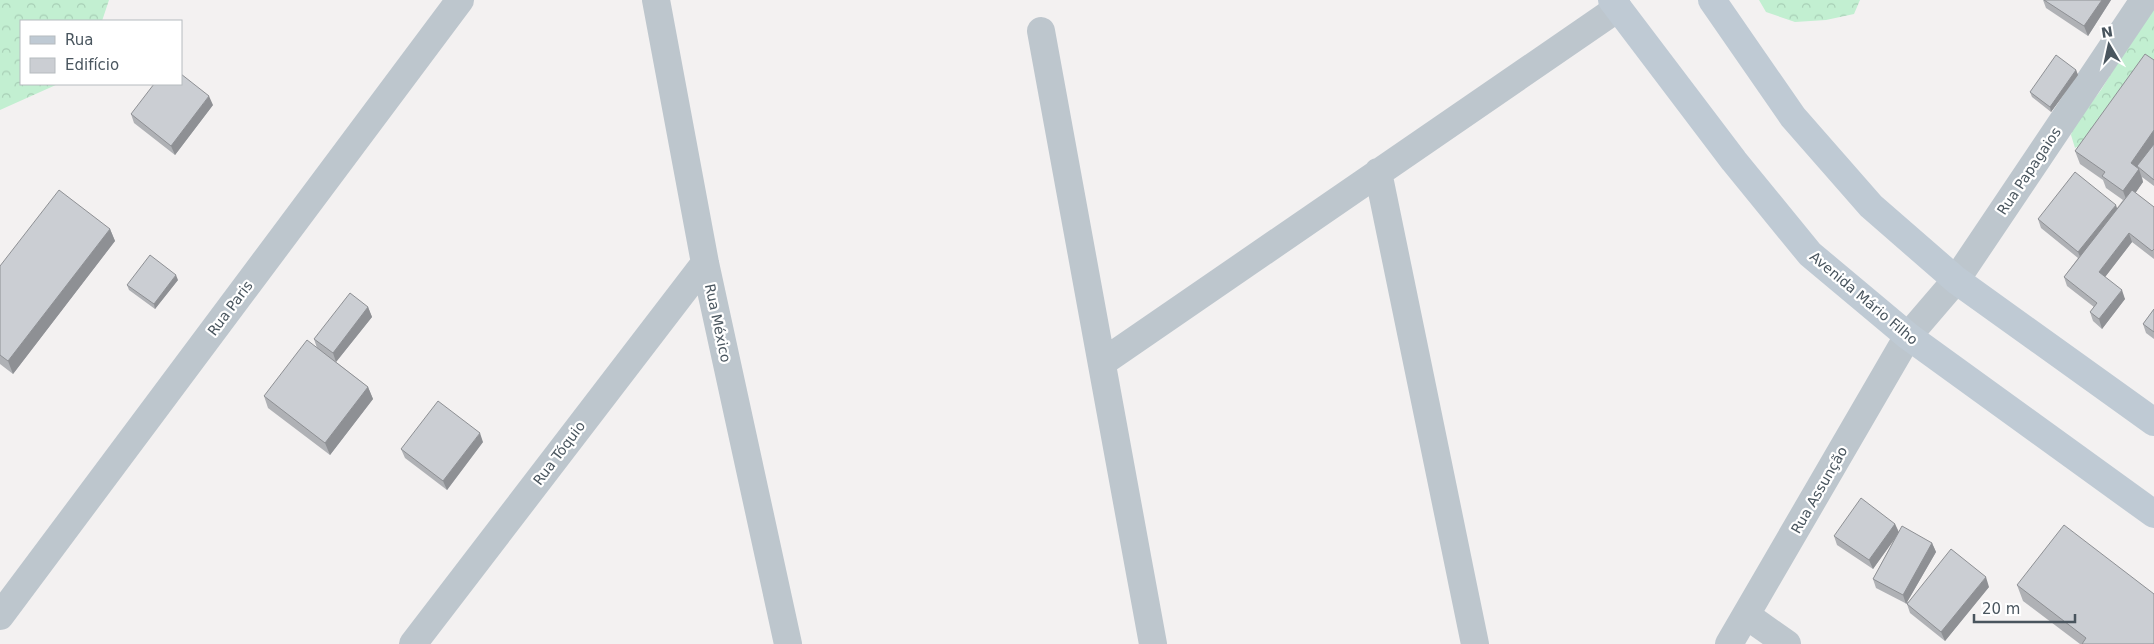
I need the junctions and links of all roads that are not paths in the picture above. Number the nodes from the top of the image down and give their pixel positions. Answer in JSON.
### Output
{"nodes":[{"id":1,"x":460,"y":0,"type":"edge"},
{"id":2,"x":656,"y":0,"type":"edge"},
{"id":3,"x":1712,"y":0,"type":"edge"},
{"id":4,"x":2144,"y":0,"type":"edge"},
{"id":5,"x":2148,"y":0,"type":"edge"},
{"id":6,"x":1615,"y":4,"type":"edge"},
{"id":7,"x":2154,"y":4,"type":"edge"},
{"id":8,"x":1041,"y":31,"type":"dead end"},
{"id":9,"x":1378,"y":172,"type":"junction"},
{"id":10,"x":705,"y":263,"type":"junction"},
{"id":11,"x":1956,"y":280,"type":"junction"},
{"id":12,"x":1908,"y":336,"type":"junction"},
{"id":13,"x":1103,"y":362,"type":"junction"},
{"id":14,"x":2154,"y":422,"type":"edge"},
{"id":15,"x":2154,"y":514,"type":"edge"},
{"id":16,"x":1746,"y":615,"type":"junction"},
{"id":17,"x":0,"y":616,"type":"edge"},
{"id":18,"x":413,"y":644,"type":"edge"},
{"id":19,"x":788,"y":644,"type":"edge"},
{"id":20,"x":1153,"y":644,"type":"edge"},
{"id":21,"x":1475,"y":644,"type":"edge"},
{"id":22,"x":1729,"y":644,"type":"edge"},
{"id":23,"x":1787,"y":644,"type":"edge"}],
"edges":[{"from":1,"to":17,"type":"street","name":"Rua Paris"},
{"from":2,"to":10,"type":"street","name":"Rua México"},
{"from":3,"to":11,"type":"main road"},
{"from":4,"to":11,"type":"street","name":"Rua Papagaios"},
{"from":5,"to":7,"type":"street"},
{"from":6,"to":9,"type":"street"},
{"from":6,"to":12,"type":"main road","name":"Avenida Mário Filho"},
{"from":8,"to":13,"type":"street"},
{"from":9,"to":13,"type":"street"},
{"from":9,"to":21,"type":"street"},
{"from":10,"to":18,"type":"street","name":"Rua Tóquio"},
{"from":10,"to":19,"type":"street","name":"Rua México"},
{"from":11,"to":12,"type":"street","name":"Rua Papagaios"},
{"from":11,"to":14,"type":"main road"},
{"from":12,"to":15,"type":"main road","name":"Avenida Mário Filho"},
{"from":12,"to":16,"type":"street","name":"Rua Assunção"},
{"from":13,"to":20,"type":"street"},
{"from":16,"to":22,"type":"street","name":"Rua Assunção"},
{"from":16,"to":23,"type":"street"}]}
